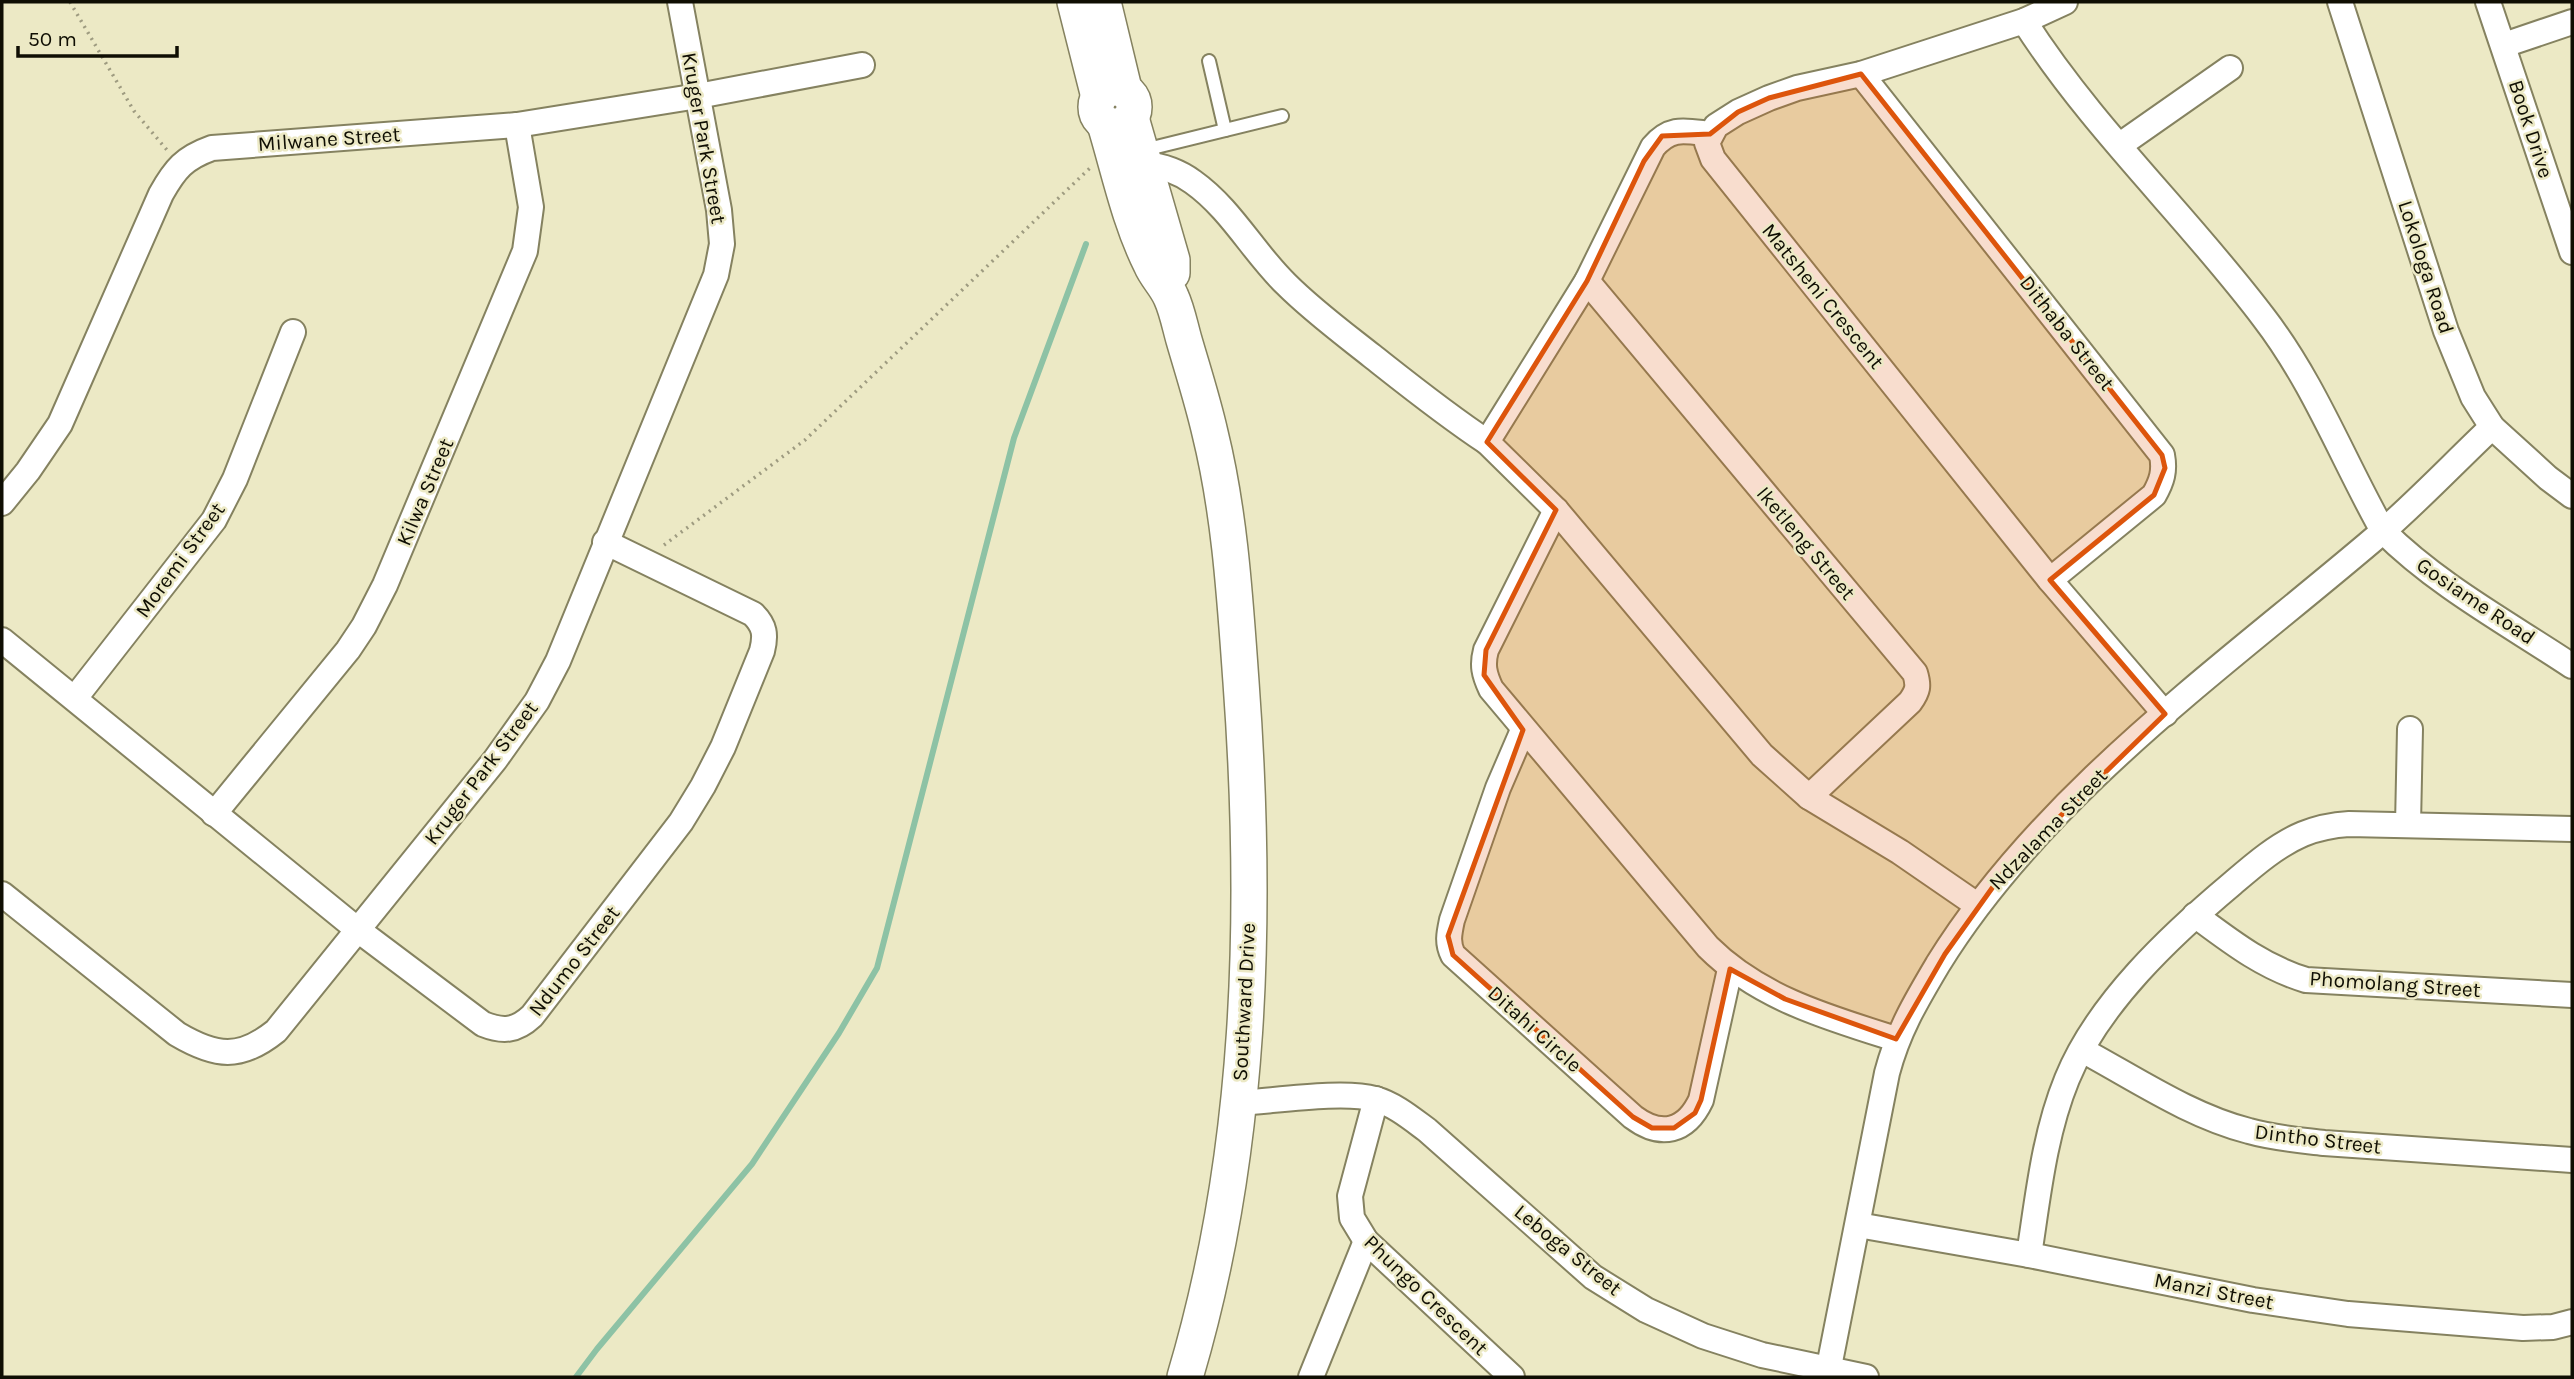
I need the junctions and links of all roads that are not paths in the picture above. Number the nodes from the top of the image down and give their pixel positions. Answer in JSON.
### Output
{"nodes":[{"id":1,"x":680,"y":2,"type":"edge"},
{"id":2,"x":1075,"y":2,"type":"edge"},
{"id":3,"x":1103,"y":2,"type":"edge"},
{"id":4,"x":2065,"y":2,"type":"edge"},
{"id":5,"x":2340,"y":2,"type":"edge"},
{"id":6,"x":2488,"y":2,"type":"edge"},
{"id":7,"x":2024,"y":21,"type":"junction"},
{"id":8,"x":2572,"y":22,"type":"edge"},
{"id":9,"x":2504,"y":45,"type":"junction"},
{"id":10,"x":1209,"y":61,"type":"dead end"},
{"id":11,"x":862,"y":65,"type":"dead end"},
{"id":12,"x":2230,"y":68,"type":"dead end"},
{"id":13,"x":1861,"y":74,"type":"junction"},
{"id":14,"x":698,"y":96,"type":"junction"},
{"id":15,"x":1282,"y":116,"type":"dead end"},
{"id":16,"x":517,"y":125,"type":"junction"},
{"id":17,"x":1122,"y":127,"type":"junction"},
{"id":18,"x":1225,"y":130,"type":"junction"},
{"id":19,"x":1710,"y":134,"type":"junction"},
{"id":20,"x":2120,"y":145,"type":"junction"},
{"id":21,"x":2564,"y":202,"type":"edge"},
{"id":22,"x":2572,"y":252,"type":"edge"},
{"id":23,"x":1587,"y":281,"type":"junction"},
{"id":24,"x":293,"y":332,"type":"dead end"},
{"id":25,"x":2492,"y":427,"type":"junction"},
{"id":26,"x":1487,"y":442,"type":"junction"},
{"id":27,"x":2572,"y":496,"type":"edge"},
{"id":28,"x":2,"y":503,"type":"edge"},
{"id":29,"x":1556,"y":510,"type":"junction"},
{"id":30,"x":2383,"y":531,"type":"junction"},
{"id":31,"x":605,"y":542,"type":"junction"},
{"id":32,"x":2050,"y":580,"type":"junction"},
{"id":33,"x":2,"y":640,"type":"edge"},
{"id":34,"x":2572,"y":666,"type":"edge"},
{"id":35,"x":75,"y":698,"type":"junction"},
{"id":36,"x":2165,"y":714,"type":"junction"},
{"id":37,"x":2410,"y":729,"type":"dead end"},
{"id":38,"x":1523,"y":730,"type":"junction"},
{"id":39,"x":1809,"y":797,"type":"junction"},
{"id":40,"x":214,"y":814,"type":"junction"},
{"id":41,"x":2408,"y":825,"type":"junction"},
{"id":42,"x":2572,"y":829,"type":"edge"},
{"id":43,"x":2,"y":894,"type":"edge"},
{"id":44,"x":1977,"y":905,"type":"junction"},
{"id":45,"x":2195,"y":915,"type":"junction"},
{"id":46,"x":358,"y":930,"type":"junction"},
{"id":47,"x":1730,"y":969,"type":"junction"},
{"id":48,"x":2572,"y":995,"type":"edge"},
{"id":49,"x":1896,"y":1040,"type":"junction"},
{"id":50,"x":2082,"y":1050,"type":"junction"},
{"id":51,"x":1376,"y":1099,"type":"junction"},
{"id":52,"x":1238,"y":1103,"type":"junction"},
{"id":53,"x":2572,"y":1160,"type":"edge"},
{"id":54,"x":1858,"y":1226,"type":"junction"},
{"id":55,"x":1366,"y":1241,"type":"junction"},
{"id":56,"x":2029,"y":1255,"type":"junction"},
{"id":57,"x":2572,"y":1322,"type":"edge"},
{"id":58,"x":1828,"y":1374,"type":"edge"},
{"id":59,"x":1185,"y":1377,"type":"edge"},
{"id":60,"x":1311,"y":1377,"type":"edge"},
{"id":61,"x":1512,"y":1377,"type":"edge"},
{"id":62,"x":1866,"y":1377,"type":"edge"}],
"edges":[{"from":1,"to":14,"type":"street","name":"Kruger Park Street"},
{"from":2,"to":17,"type":"main road"},
{"from":3,"to":17,"type":"main road"},
{"from":4,"to":7,"type":"street"},
{"from":5,"to":25,"type":"street","name":"Lokologa Road"},
{"from":6,"to":9,"type":"street","name":"Book Drive"},
{"from":7,"to":13,"type":"street"},
{"from":7,"to":20,"type":"street"},
{"from":8,"to":9,"type":"street"},
{"from":9,"to":21,"type":"street","name":"Book Drive"},
{"from":10,"to":18,"type":"lane"},
{"from":11,"to":14,"type":"street","name":"Milwane Street"},
{"from":12,"to":20,"type":"street"},
{"from":13,"to":19,"type":"street"},
{"from":13,"to":32,"type":"street","name":"Dithaba Street"},
{"from":14,"to":16,"type":"street","name":"Milwane Street"},
{"from":14,"to":31,"type":"street","name":"Kruger Park Street"},
{"from":15,"to":18,"type":"lane"},
{"from":16,"to":28,"type":"street","name":"Milwane Street"},
{"from":16,"to":40,"type":"street","name":"Kilwa Street"},
{"from":17,"to":18,"type":"lane"},
{"from":17,"to":26,"type":"street"},
{"from":17,"to":52,"type":"main road","name":"Southward Drive"},
{"from":19,"to":23,"type":"street"},
{"from":19,"to":32,"type":"street","name":"Matsheni Crescent"},
{"from":20,"to":30,"type":"street"},
{"from":21,"to":22,"type":"street","name":"Book Drive"},
{"from":23,"to":26,"type":"street"},
{"from":23,"to":39,"type":"street","name":"Iketleng Street"},
{"from":24,"to":35,"type":"street","name":"Moremi Street"},
{"from":25,"to":27,"type":"street","name":"Lokologa Road"},
{"from":25,"to":30,"type":"street","name":"Ndzalama Street"},
{"from":26,"to":29,"type":"street"},
{"from":29,"to":38,"type":"street"},
{"from":29,"to":39,"type":"street"},
{"from":30,"to":34,"type":"street","name":"Gosiame Road"},
{"from":30,"to":36,"type":"street","name":"Ndzalama Street"},
{"from":31,"to":46,"type":"street","name":"Kruger Park Street"},
{"from":31,"to":46,"type":"street","name":"Ndumo Street"},
{"from":32,"to":36,"type":"street","name":"Matsheni Crescent"},
{"from":33,"to":35,"type":"street","name":"Ndumo Street"},
{"from":35,"to":40,"type":"street","name":"Ndumo Street"},
{"from":36,"to":44,"type":"street","name":"Ndzalama Street"},
{"from":37,"to":41,"type":"street"},
{"from":38,"to":47,"type":"street"},
{"from":38,"to":47,"type":"street","name":"Ditahi Circle"},
{"from":39,"to":44,"type":"street"},
{"from":40,"to":46,"type":"street","name":"Ndumo Street"},
{"from":41,"to":42,"type":"street"},
{"from":41,"to":45,"type":"street"},
{"from":43,"to":46,"type":"street","name":"Kruger Park Street"},
{"from":44,"to":49,"type":"street","name":"Ndzalama Street"},
{"from":45,"to":48,"type":"street","name":"Phomolang Street"},
{"from":45,"to":50,"type":"street"},
{"from":47,"to":49,"type":"street"},
{"from":49,"to":54,"type":"street","name":"Ndzalama Street"},
{"from":50,"to":53,"type":"street","name":"Dintho Street"},
{"from":50,"to":56,"type":"street"},
{"from":51,"to":52,"type":"street"},
{"from":51,"to":55,"type":"street","name":"Phungo Crescent"},
{"from":51,"to":58,"type":"street","name":"Leboga Street"},
{"from":52,"to":59,"type":"main road","name":"Southward Drive"},
{"from":54,"to":56,"type":"street","name":"Manzi Street"},
{"from":54,"to":58,"type":"street","name":"Ndzalama Street"},
{"from":55,"to":60,"type":"street"},
{"from":55,"to":61,"type":"street","name":"Phungo Crescent"},
{"from":56,"to":57,"type":"street","name":"Manzi Street"},
{"from":58,"to":62,"type":"street","name":"Leboga Street"}]}
